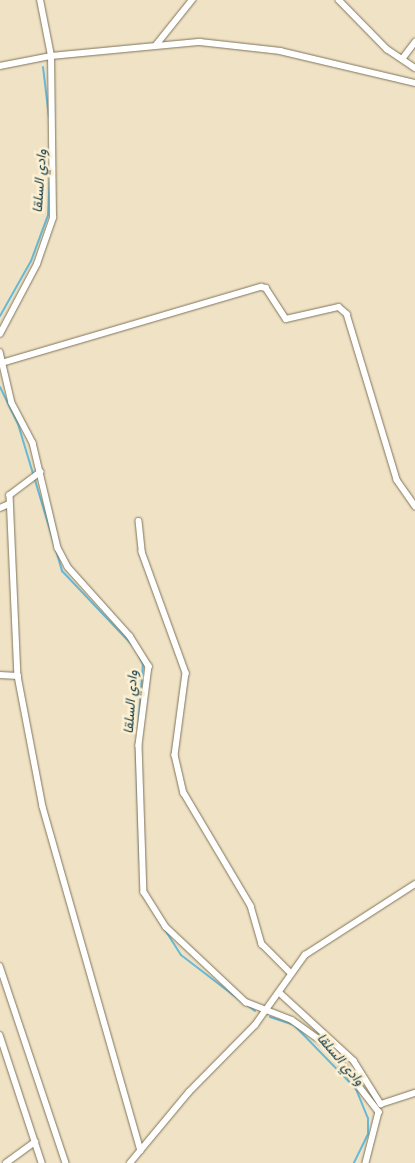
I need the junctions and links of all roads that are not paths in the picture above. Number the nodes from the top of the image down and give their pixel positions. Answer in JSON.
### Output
{"nodes":[{"id":1,"x":40,"y":0,"type":"edge"},
{"id":2,"x":192,"y":0,"type":"edge"},
{"id":3,"x":339,"y":0,"type":"edge"},
{"id":4,"x":415,"y":42,"type":"edge"},
{"id":5,"x":156,"y":45,"type":"junction"},
{"id":6,"x":51,"y":56,"type":"junction"},
{"id":7,"x":403,"y":58,"type":"junction"},
{"id":8,"x":0,"y":66,"type":"edge"},
{"id":9,"x":415,"y":68,"type":"edge"},
{"id":10,"x":415,"y":83,"type":"edge"},
{"id":11,"x":0,"y":334,"type":"edge"},
{"id":12,"x":0,"y":352,"type":"edge"},
{"id":13,"x":2,"y":363,"type":"junction"},
{"id":14,"x":2,"y":378,"type":"edge"},
{"id":15,"x":42,"y":472,"type":"junction"},
{"id":16,"x":9,"y":504,"type":"junction"},
{"id":17,"x":415,"y":506,"type":"edge"},
{"id":18,"x":0,"y":508,"type":"edge"},
{"id":19,"x":138,"y":521,"type":"dead end"},
{"id":20,"x":0,"y":675,"type":"edge"},
{"id":21,"x":18,"y":676,"type":"junction"},
{"id":22,"x":415,"y":884,"type":"edge"},
{"id":23,"x":0,"y":966,"type":"edge"},
{"id":24,"x":291,"y":973,"type":"junction"},
{"id":25,"x":279,"y":992,"type":"junction"},
{"id":26,"x":265,"y":1011,"type":"junction"},
{"id":27,"x":0,"y":1035,"type":"edge"},
{"id":28,"x":415,"y":1093,"type":"edge"},
{"id":29,"x":35,"y":1142,"type":"junction"},
{"id":30,"x":141,"y":1150,"type":"junction"},
{"id":31,"x":6,"y":1163,"type":"edge"},
{"id":32,"x":42,"y":1163,"type":"edge"},
{"id":33,"x":66,"y":1163,"type":"edge"},
{"id":34,"x":130,"y":1163,"type":"edge"},
{"id":35,"x":366,"y":1163,"type":"edge"}],
"edges":[{"from":1,"to":6,"type":"street"},
{"from":2,"to":5,"type":"street"},
{"from":3,"to":7,"type":"street"},
{"from":4,"to":7,"type":"street"},
{"from":5,"to":6,"type":"street"},
{"from":5,"to":10,"type":"street"},
{"from":6,"to":8,"type":"street"},
{"from":6,"to":11,"type":"street"},
{"from":7,"to":9,"type":"street"},
{"from":12,"to":13,"type":"street"},
{"from":13,"to":14,"type":"street"},
{"from":13,"to":17,"type":"street"},
{"from":14,"to":15,"type":"street"},
{"from":15,"to":16,"type":"street"},
{"from":15,"to":26,"type":"street"},
{"from":16,"to":18,"type":"street"},
{"from":16,"to":21,"type":"street"},
{"from":19,"to":24,"type":"street"},
{"from":20,"to":21,"type":"street"},
{"from":21,"to":30,"type":"street"},
{"from":22,"to":24,"type":"street"},
{"from":23,"to":33,"type":"street"},
{"from":24,"to":25,"type":"street"},
{"from":25,"to":26,"type":"street"},
{"from":25,"to":28,"type":"street"},
{"from":26,"to":30,"type":"street"},
{"from":26,"to":35,"type":"street"},
{"from":27,"to":29,"type":"street"},
{"from":29,"to":31,"type":"street"},
{"from":29,"to":32,"type":"street"},
{"from":30,"to":34,"type":"street"}]}
